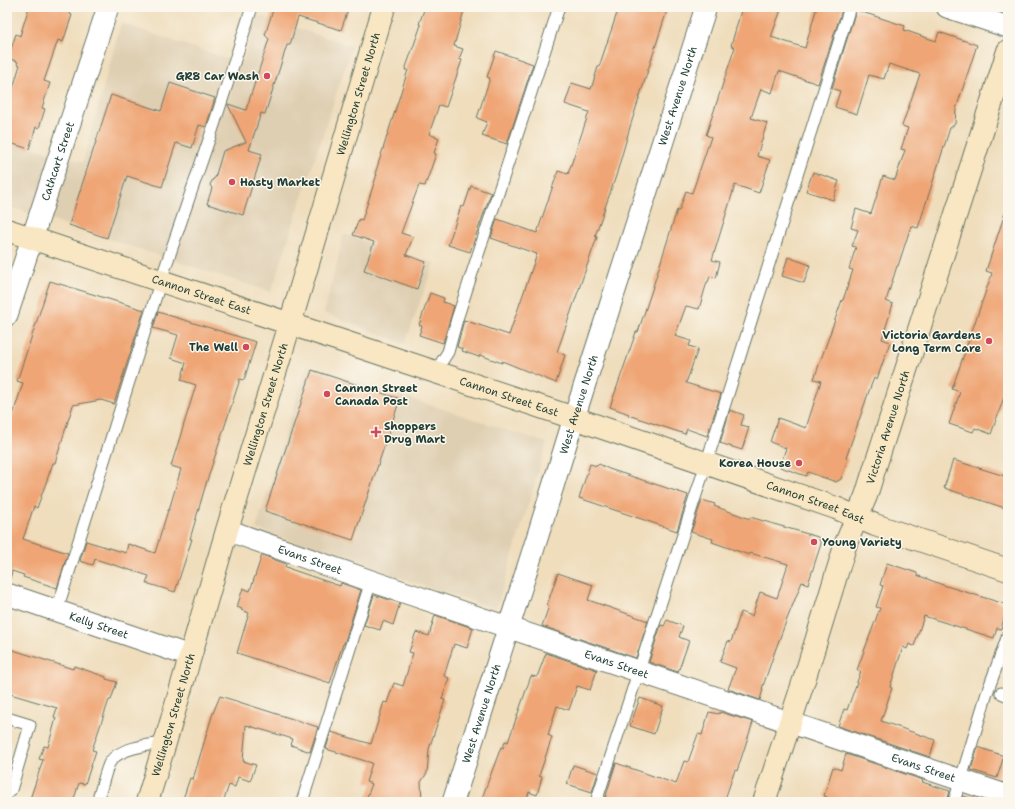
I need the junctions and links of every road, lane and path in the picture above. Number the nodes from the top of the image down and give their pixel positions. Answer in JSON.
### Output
{"nodes":[{"id":1,"x":108,"y":7,"type":"edge"},
{"id":2,"x":252,"y":7,"type":"edge"},
{"id":3,"x":384,"y":7,"type":"edge"},
{"id":4,"x":559,"y":7,"type":"edge"},
{"id":5,"x":706,"y":7,"type":"edge"},
{"id":6,"x":850,"y":7,"type":"edge"},
{"id":7,"x":948,"y":7,"type":"edge"},
{"id":8,"x":1008,"y":27,"type":"edge"},
{"id":9,"x":1008,"y":51,"type":"edge"},
{"id":10,"x":7,"y":230,"type":"edge"},
{"id":11,"x":32,"y":238,"type":"junction"},
{"id":12,"x":161,"y":280,"type":"junction"},
{"id":13,"x":7,"y":315,"type":"edge"},
{"id":14,"x":290,"y":324,"type":"junction"},
{"id":15,"x":435,"y":372,"type":"junction"},
{"id":16,"x":574,"y":418,"type":"junction"},
{"id":17,"x":706,"y":464,"type":"junction"},
{"id":18,"x":857,"y":517,"type":"junction"},
{"id":19,"x":226,"y":530,"type":"junction"},
{"id":20,"x":1008,"y":570,"type":"edge"},
{"id":21,"x":371,"y":581,"type":"junction"},
{"id":22,"x":7,"y":594,"type":"edge"},
{"id":23,"x":57,"y":610,"type":"junction"},
{"id":24,"x":509,"y":627,"type":"junction"},
{"id":25,"x":1008,"y":635,"type":"edge"},
{"id":26,"x":190,"y":656,"type":"junction"},
{"id":27,"x":639,"y":670,"type":"junction"},
{"id":28,"x":7,"y":718,"type":"edge"},
{"id":29,"x":790,"y":722,"type":"junction"},
{"id":30,"x":165,"y":743,"type":"junction"},
{"id":31,"x":961,"y":780,"type":"junction"},
{"id":32,"x":8,"y":791,"type":"edge"},
{"id":33,"x":1008,"y":796,"type":"edge"},
{"id":34,"x":104,"y":802,"type":"edge"},
{"id":35,"x":147,"y":802,"type":"edge"},
{"id":36,"x":302,"y":802,"type":"edge"},
{"id":37,"x":453,"y":802,"type":"edge"},
{"id":38,"x":596,"y":802,"type":"edge"},
{"id":39,"x":764,"y":802,"type":"edge"},
{"id":40,"x":954,"y":802,"type":"edge"}],
"edges":[{"from":1,"to":11,"type":"street","name":"Cathcart Street"},
{"from":2,"to":12,"type":"lane"},
{"from":3,"to":14,"type":"main road","name":"Wellington Street North"},
{"from":4,"to":15,"type":"lane"},
{"from":5,"to":16,"type":"street","name":"West Avenue North"},
{"from":6,"to":17,"type":"lane"},
{"from":7,"to":8,"type":"street"},
{"from":9,"to":18,"type":"main road","name":"Victoria Avenue North"},
{"from":10,"to":11,"type":"main road","name":"Cannon Street East"},
{"from":11,"to":12,"type":"main road","name":"Cannon Street East"},
{"from":11,"to":13,"type":"street","name":"Cathcart Street"},
{"from":12,"to":14,"type":"main road","name":"Cannon Street East"},
{"from":12,"to":23,"type":"lane"},
{"from":14,"to":15,"type":"main road","name":"Cannon Street East"},
{"from":14,"to":19,"type":"main road","name":"Wellington Street North"},
{"from":15,"to":16,"type":"main road","name":"Cannon Street East"},
{"from":16,"to":17,"type":"main road","name":"Cannon Street East"},
{"from":16,"to":24,"type":"street","name":"West Avenue North"},
{"from":17,"to":18,"type":"main road","name":"Cannon Street East"},
{"from":17,"to":27,"type":"lane"},
{"from":18,"to":20,"type":"main road","name":"Cannon Street East"},
{"from":18,"to":29,"type":"main road","name":"Victoria Avenue North"},
{"from":19,"to":21,"type":"street","name":"Evans Street"},
{"from":19,"to":26,"type":"main road","name":"Wellington Street North"},
{"from":21,"to":24,"type":"street","name":"Evans Street"},
{"from":21,"to":36,"type":"lane"},
{"from":22,"to":23,"type":"street","name":"Kelly Street"},
{"from":23,"to":26,"type":"street","name":"Kelly Street"},
{"from":24,"to":27,"type":"street","name":"Evans Street"},
{"from":24,"to":37,"type":"street","name":"West Avenue North"},
{"from":25,"to":31,"type":"lane"},
{"from":26,"to":30,"type":"main road","name":"Wellington Street North"},
{"from":27,"to":29,"type":"street","name":"Evans Street"},
{"from":27,"to":38,"type":"lane"},
{"from":28,"to":32,"type":"lane"},
{"from":29,"to":31,"type":"street","name":"Evans Street"},
{"from":29,"to":39,"type":"main road","name":"Victoria Avenue North"},
{"from":30,"to":34,"type":"lane"},
{"from":30,"to":35,"type":"main road","name":"Wellington Street North"},
{"from":31,"to":33,"type":"street","name":"Evans Street"},
{"from":31,"to":40,"type":"lane"}]}
